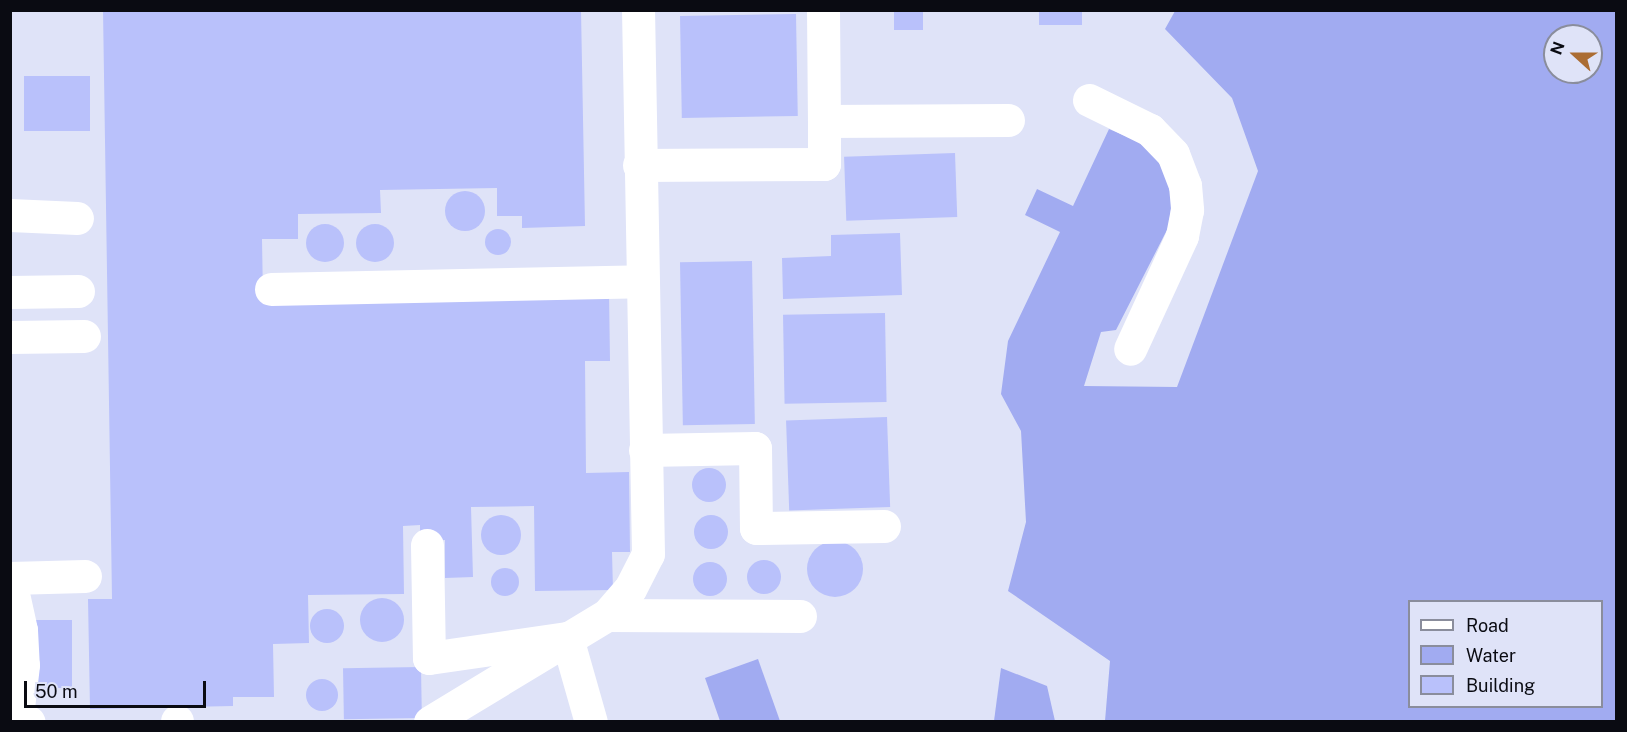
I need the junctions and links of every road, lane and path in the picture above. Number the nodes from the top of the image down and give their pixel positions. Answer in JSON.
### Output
{"nodes":[{"id":1,"x":638,"y":10,"type":"edge"},
{"id":2,"x":823,"y":10,"type":"edge"},
{"id":3,"x":1089,"y":100,"type":"dead end"},
{"id":4,"x":1008,"y":120,"type":"dead end"},
{"id":5,"x":824,"y":121,"type":"junction"},
{"id":6,"x":639,"y":165,"type":"junction"},
{"id":7,"x":10,"y":215,"type":"edge"},
{"id":8,"x":77,"y":218,"type":"dead end"},
{"id":9,"x":642,"y":281,"type":"junction"},
{"id":10,"x":271,"y":289,"type":"dead end"},
{"id":11,"x":78,"y":291,"type":"dead end"},
{"id":12,"x":10,"y":292,"type":"edge"},
{"id":13,"x":84,"y":336,"type":"dead end"},
{"id":14,"x":10,"y":337,"type":"edge"},
{"id":15,"x":1130,"y":349,"type":"dead end"},
{"id":16,"x":645,"y":450,"type":"junction"},
{"id":17,"x":884,"y":526,"type":"dead end"},
{"id":18,"x":427,"y":545,"type":"dead end"},
{"id":19,"x":85,"y":576,"type":"dead end"},
{"id":20,"x":10,"y":579,"type":"edge"},
{"id":21,"x":10,"y":614,"type":"edge"},
{"id":22,"x":607,"y":615,"type":"junction"},
{"id":23,"x":800,"y":616,"type":"dead end"},
{"id":24,"x":567,"y":638,"type":"junction"},
{"id":25,"x":11,"y":651,"type":"edge"},
{"id":26,"x":19,"y":717,"type":"edge"},
{"id":27,"x":430,"y":722,"type":"edge"},
{"id":28,"x":591,"y":722,"type":"edge"}],
"edges":[{"from":1,"to":6,"type":"lane"},
{"from":2,"to":5,"type":"lane"},
{"from":3,"to":15,"type":"lane"},
{"from":4,"to":5,"type":"lane"},
{"from":5,"to":6,"type":"lane"},
{"from":6,"to":9,"type":"lane"},
{"from":7,"to":8,"type":"lane"},
{"from":9,"to":10,"type":"lane"},
{"from":9,"to":16,"type":"lane"},
{"from":11,"to":12,"type":"lane"},
{"from":13,"to":14,"type":"lane"},
{"from":16,"to":17,"type":"lane"},
{"from":16,"to":22,"type":"lane"},
{"from":18,"to":24,"type":"lane"},
{"from":19,"to":20,"type":"lane"},
{"from":20,"to":26,"type":"lane"},
{"from":21,"to":25,"type":"lane"},
{"from":22,"to":23,"type":"lane"},
{"from":22,"to":24,"type":"lane"},
{"from":24,"to":27,"type":"lane"},
{"from":24,"to":28,"type":"lane"}]}
